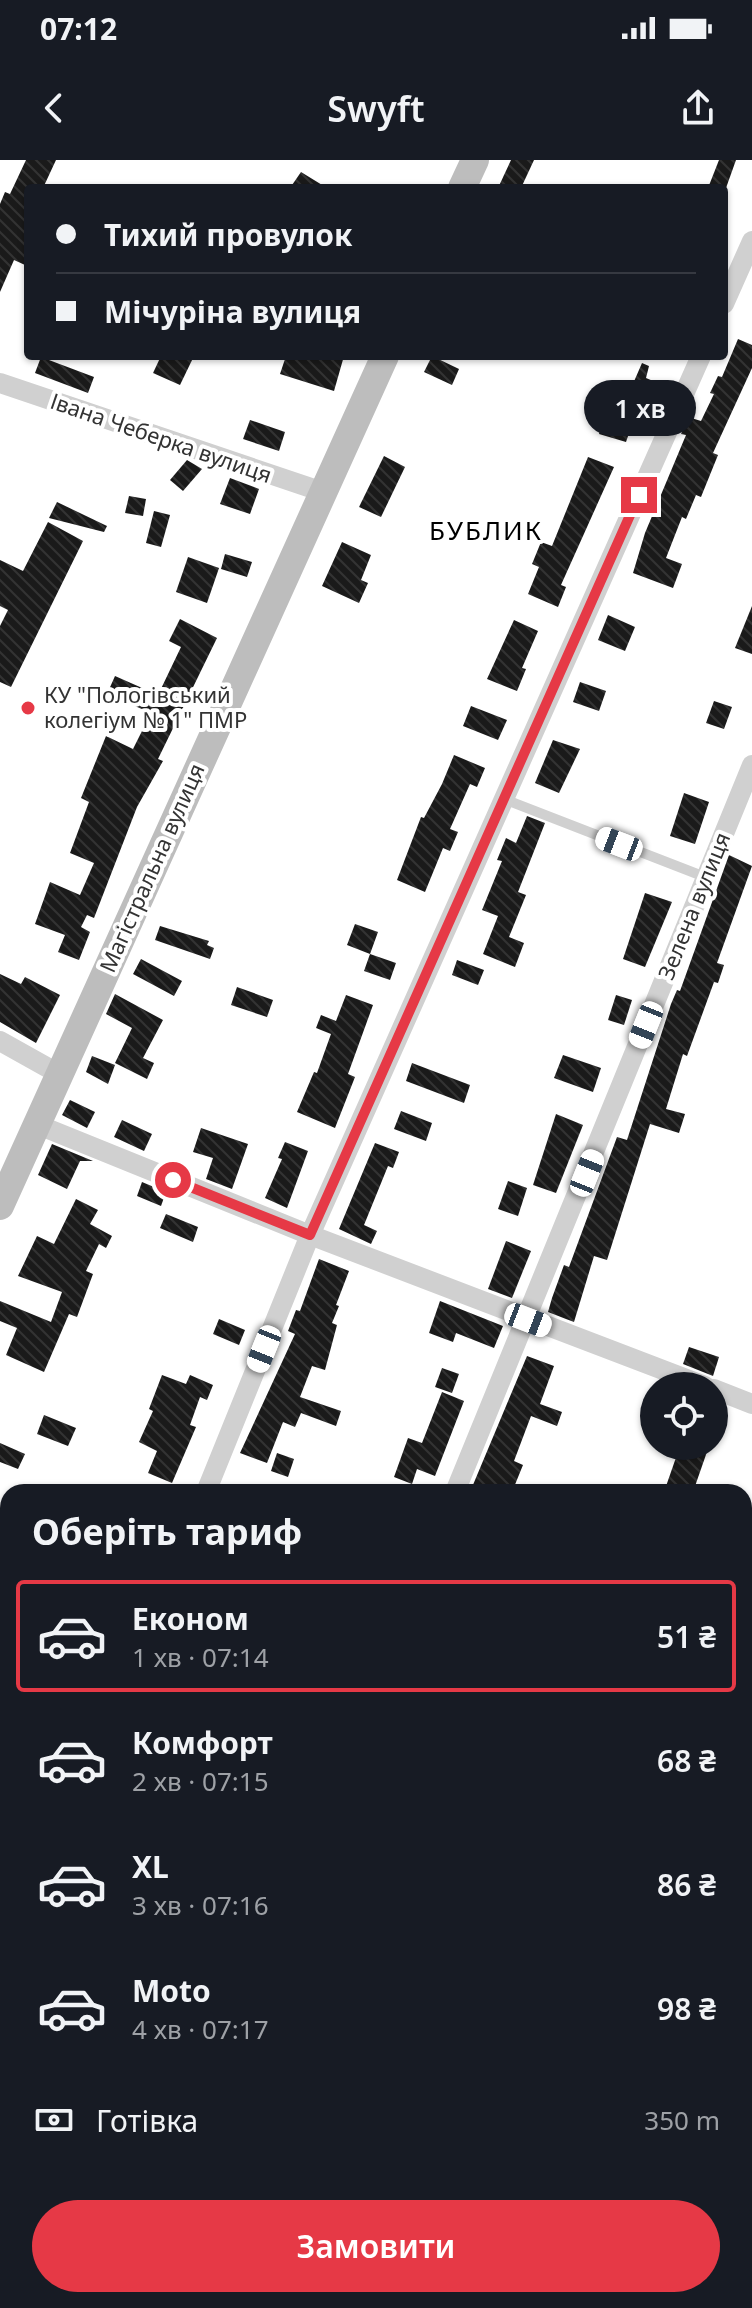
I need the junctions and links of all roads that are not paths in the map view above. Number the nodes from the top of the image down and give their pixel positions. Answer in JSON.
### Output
{"nodes":[{"id":1,"x":475,"y":160,"type":"edge"},
{"id":2,"x":464,"y":184,"type":"edge"},
{"id":3,"x":752,"y":241,"type":"edge"},
{"id":4,"x":728,"y":295,"type":"edge"},
{"id":5,"x":383,"y":360,"type":"edge"},
{"id":6,"x":699,"y":360,"type":"edge"},
{"id":7,"x":0,"y":383,"type":"edge"},
{"id":8,"x":323,"y":492,"type":"junction"},
{"id":9,"x":752,"y":765,"type":"edge"},
{"id":10,"x":504,"y":799,"type":"junction"},
{"id":11,"x":705,"y":877,"type":"junction"},
{"id":12,"x":0,"y":1041,"type":"edge"},
{"id":13,"x":59,"y":1074,"type":"junction"},
{"id":14,"x":36,"y":1124,"type":"junction"},
{"id":15,"x":0,"y":1206,"type":"edge"},
{"id":16,"x":310,"y":1235,"type":"junction"},
{"id":17,"x":528,"y":1320,"type":"junction"},
{"id":18,"x":667,"y":1372,"type":"edge"},
{"id":19,"x":728,"y":1395,"type":"edge"},
{"id":20,"x":752,"y":1404,"type":"edge"},
{"id":21,"x":209,"y":1484,"type":"edge"},
{"id":22,"x":458,"y":1484,"type":"edge"}],
"edges":[{"from":1,"to":2,"type":"main road"},
{"from":3,"to":4,"type":"street"},
{"from":5,"to":8,"type":"main road","name":"Магістральна вулиця"},
{"from":6,"to":10,"type":"street"},
{"from":7,"to":8,"type":"street","name":"Івана Чеберка вулиця"},
{"from":8,"to":13,"type":"main road","name":"Магістральна вулиця"},
{"from":9,"to":11,"type":"street","name":"Зелена вулиця"},
{"from":10,"to":11,"type":"lane"},
{"from":10,"to":16,"type":"street"},
{"from":11,"to":17,"type":"street","name":"Зелена вулиця"},
{"from":12,"to":13,"type":"street"},
{"from":13,"to":14,"type":"main road","name":"Магістральна вулиця"},
{"from":14,"to":15,"type":"main road","name":"Магістральна вулиця"},
{"from":14,"to":16,"type":"street"},
{"from":16,"to":17,"type":"street"},
{"from":16,"to":21,"type":"street"},
{"from":17,"to":18,"type":"street"},
{"from":17,"to":22,"type":"street","name":"Зелена вулиця"},
{"from":19,"to":20,"type":"street"}]}
